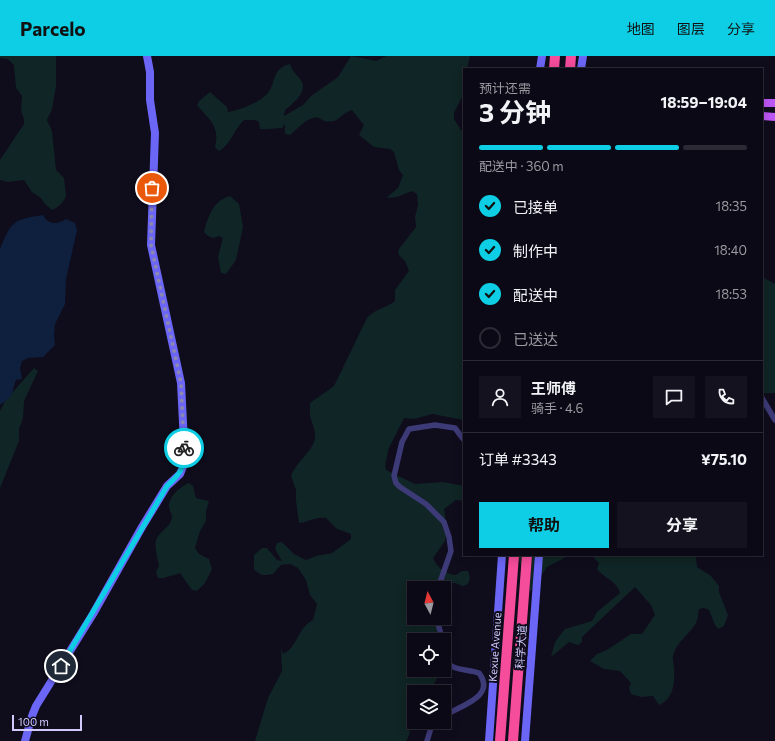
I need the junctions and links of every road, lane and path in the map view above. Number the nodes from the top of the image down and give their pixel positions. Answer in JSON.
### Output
{"nodes":[{"id":1,"x":147,"y":56,"type":"edge"},
{"id":2,"x":542,"y":56,"type":"edge"},
{"id":3,"x":556,"y":56,"type":"edge"},
{"id":4,"x":571,"y":56,"type":"edge"},
{"id":5,"x":583,"y":56,"type":"edge"},
{"id":6,"x":540,"y":68,"type":"edge"},
{"id":7,"x":554,"y":68,"type":"edge"},
{"id":8,"x":570,"y":68,"type":"edge"},
{"id":9,"x":581,"y":68,"type":"edge"},
{"id":10,"x":763,"y":103,"type":"edge"},
{"id":11,"x":775,"y":103,"type":"edge"},
{"id":12,"x":763,"y":116,"type":"edge"},
{"id":13,"x":775,"y":117,"type":"edge"},
{"id":14,"x":763,"y":400,"type":"edge"},
{"id":15,"x":775,"y":420,"type":"edge"},
{"id":16,"x":463,"y":439,"type":"edge"},
{"id":17,"x":502,"y":556,"type":"edge"},
{"id":18,"x":514,"y":556,"type":"edge"},
{"id":19,"x":527,"y":556,"type":"edge"},
{"id":20,"x":539,"y":556,"type":"edge"},
{"id":21,"x":440,"y":581,"type":"edge"},
{"id":22,"x":451,"y":666,"type":"edge"},
{"id":23,"x":451,"y":712,"type":"edge"},
{"id":24,"x":431,"y":729,"type":"edge"},
{"id":25,"x":25,"y":741,"type":"edge"},
{"id":26,"x":427,"y":741,"type":"edge"},
{"id":27,"x":489,"y":741,"type":"edge"},
{"id":28,"x":500,"y":741,"type":"edge"},
{"id":29,"x":513,"y":741,"type":"edge"},
{"id":30,"x":525,"y":741,"type":"edge"}],
"edges":[{"from":1,"to":25,"type":"street"},
{"from":2,"to":6,"type":"street"},
{"from":3,"to":7,"type":"highway"},
{"from":4,"to":8,"type":"highway"},
{"from":5,"to":9,"type":"street"},
{"from":10,"to":11,"type":"main road"},
{"from":12,"to":13,"type":"main road"},
{"from":14,"to":15,"type":"street"},
{"from":16,"to":21,"type":"street"},
{"from":17,"to":27,"type":"street"},
{"from":18,"to":28,"type":"highway","name":"Kexue Avenue"},
{"from":19,"to":29,"type":"highway"},
{"from":20,"to":30,"type":"street","name":"科学大道"},
{"from":22,"to":23,"type":"street"},
{"from":24,"to":26,"type":"street"}]}
